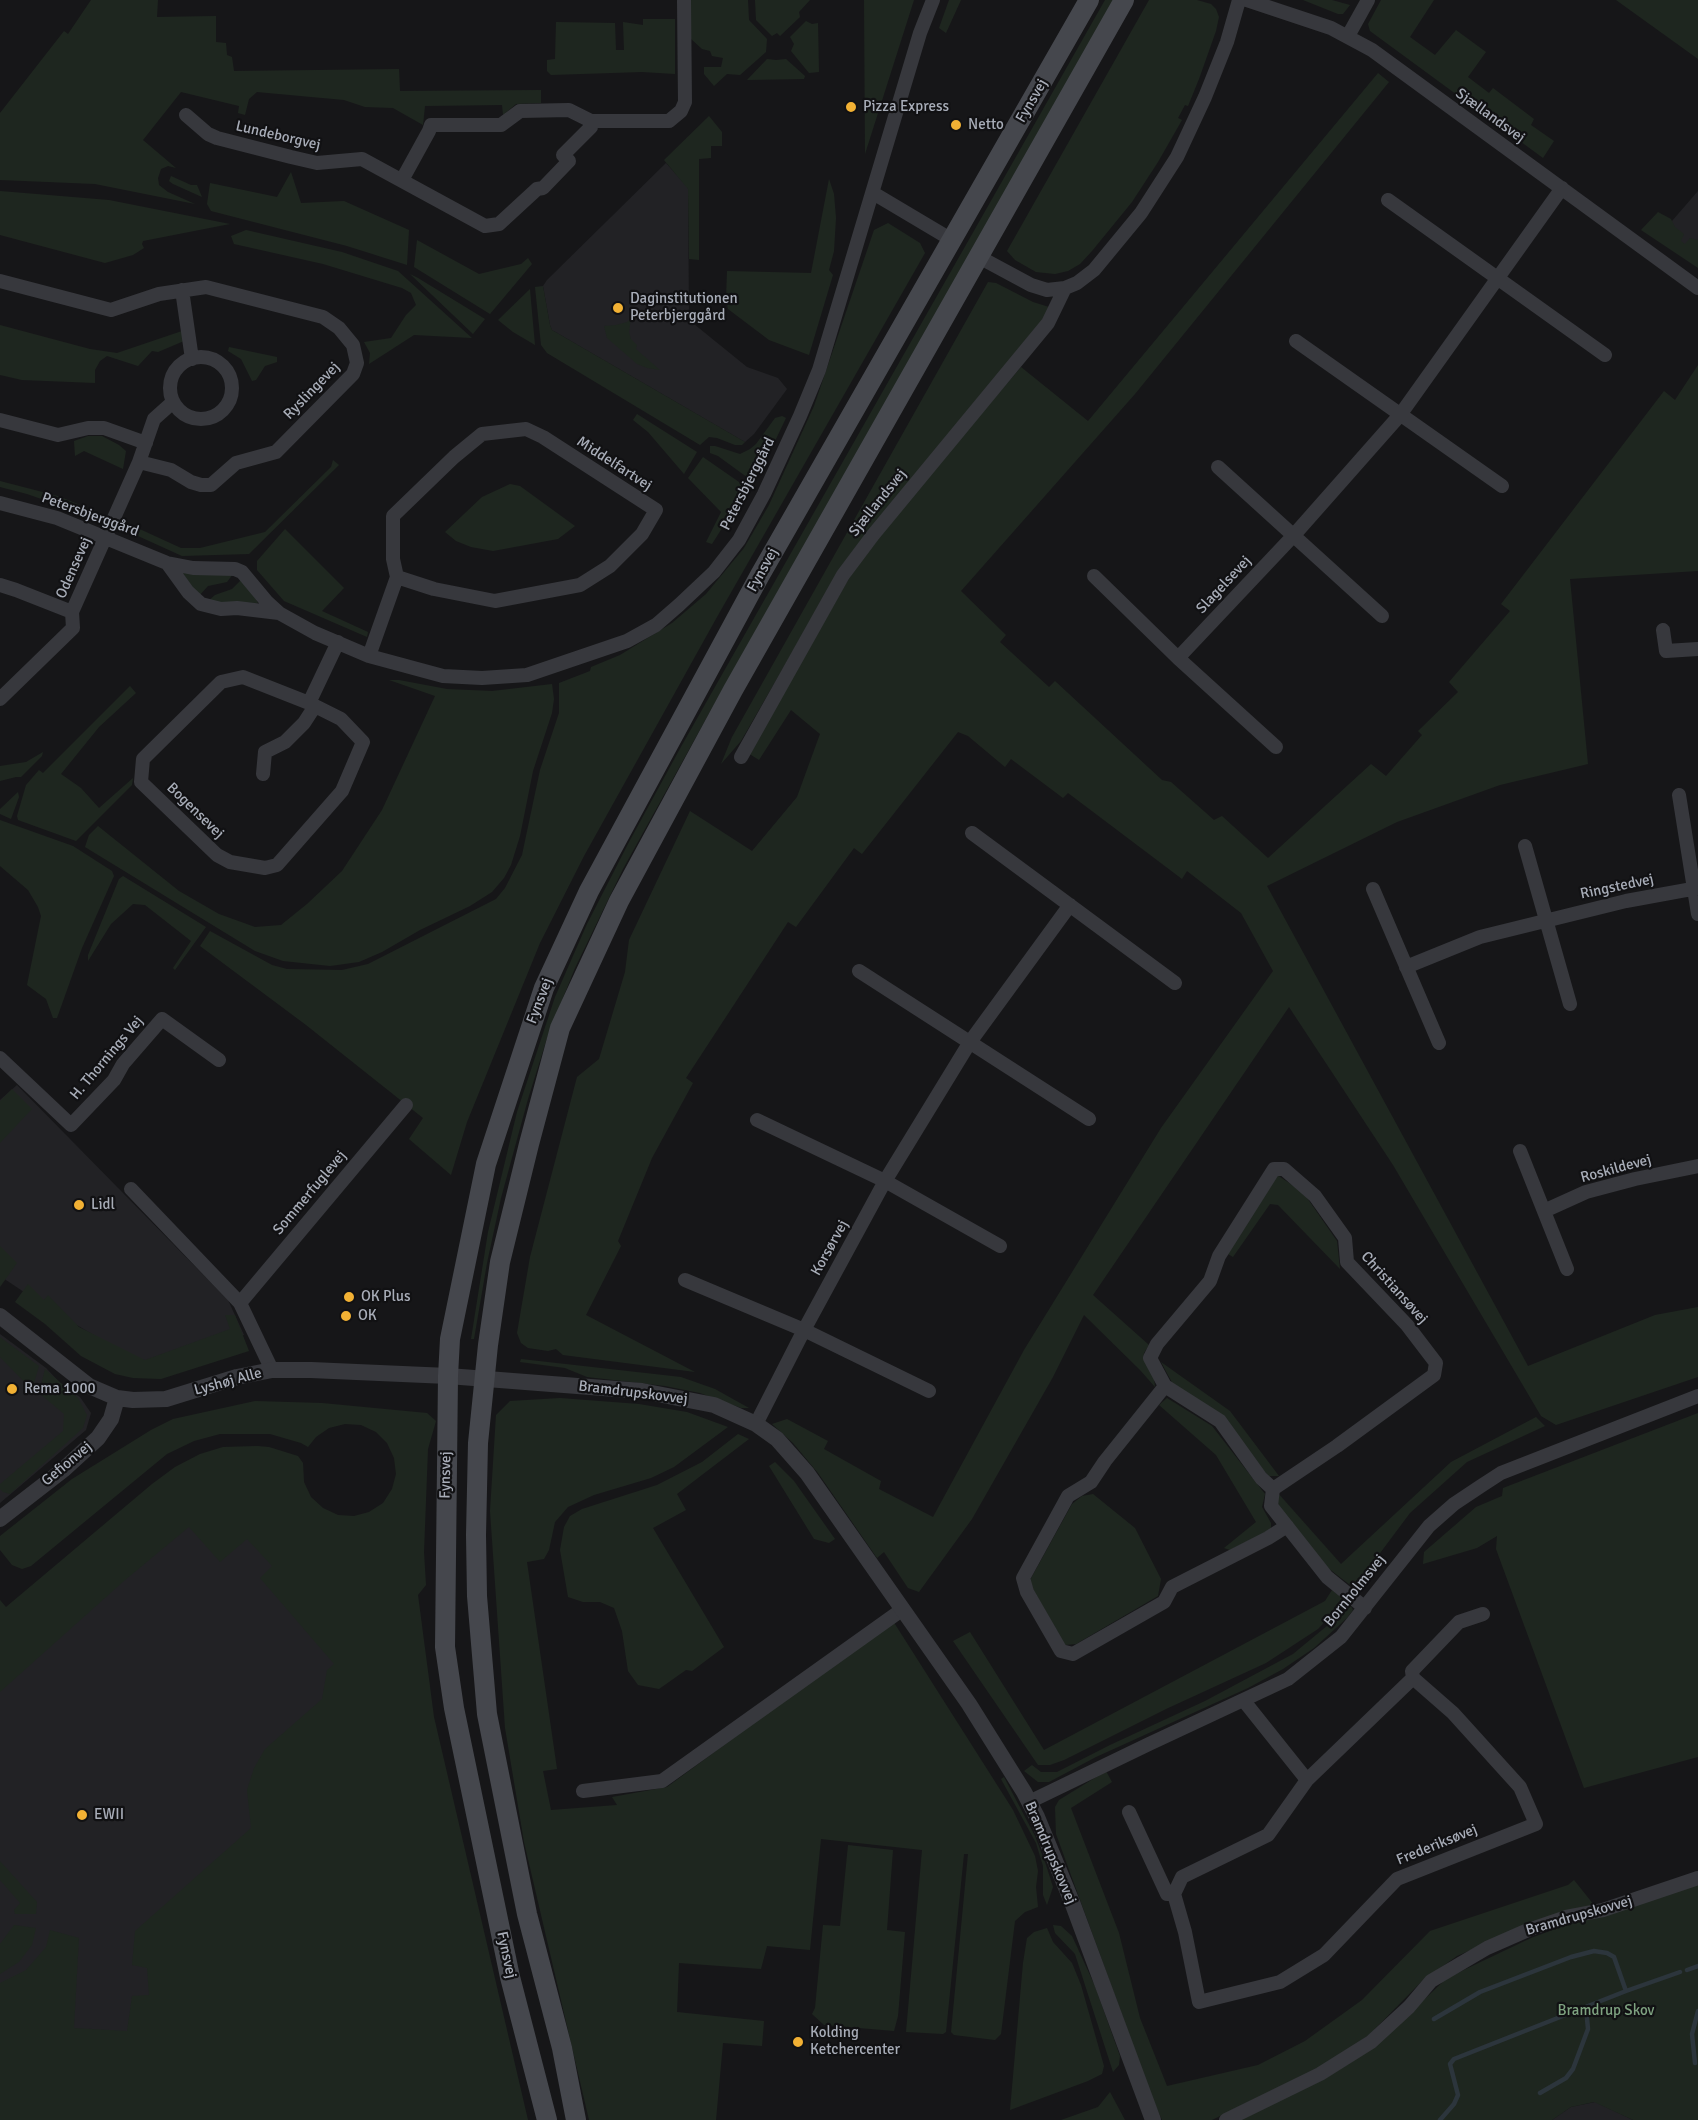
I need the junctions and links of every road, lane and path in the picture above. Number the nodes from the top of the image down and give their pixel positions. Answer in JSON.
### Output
{"nodes":[{"id":1,"x":684,"y":0,"type":"edge"},
{"id":2,"x":933,"y":0,"type":"edge"},
{"id":3,"x":1089,"y":0,"type":"edge"},
{"id":4,"x":1124,"y":0,"type":"edge"},
{"id":5,"x":1239,"y":0,"type":"edge"},
{"id":6,"x":1247,"y":0,"type":"edge"},
{"id":7,"x":1368,"y":0,"type":"edge"},
{"id":8,"x":1348,"y":36,"type":"junction"},
{"id":9,"x":186,"y":116,"type":"dead end"},
{"id":10,"x":591,"y":121,"type":"junction"},
{"id":11,"x":402,"y":180,"type":"junction"},
{"id":12,"x":1562,"y":188,"type":"junction"},
{"id":13,"x":873,"y":193,"type":"junction"},
{"id":14,"x":1388,"y":200,"type":"dead end"},
{"id":15,"x":952,"y":240,"type":"junction"},
{"id":16,"x":979,"y":257,"type":"junction"},
{"id":17,"x":1498,"y":278,"type":"junction"},
{"id":18,"x":0,"y":280,"type":"edge"},
{"id":19,"x":1065,"y":288,"type":"junction"},
{"id":20,"x":1698,"y":288,"type":"edge"},
{"id":21,"x":182,"y":290,"type":"junction"},
{"id":22,"x":1296,"y":341,"type":"dead end"},
{"id":23,"x":1605,"y":355,"type":"dead end"},
{"id":24,"x":192,"y":359,"type":"junction"},
{"id":25,"x":173,"y":402,"type":"junction"},
{"id":26,"x":1400,"y":415,"type":"junction"},
{"id":27,"x":0,"y":420,"type":"edge"},
{"id":28,"x":146,"y":443,"type":"junction"},
{"id":29,"x":139,"y":462,"type":"junction"},
{"id":30,"x":1218,"y":466,"type":"dead end"},
{"id":31,"x":1503,"y":486,"type":"dead end"},
{"id":32,"x":0,"y":503,"type":"edge"},
{"id":33,"x":1294,"y":535,"type":"junction"},
{"id":34,"x":105,"y":537,"type":"junction"},
{"id":35,"x":167,"y":563,"type":"junction"},
{"id":36,"x":1094,"y":576,"type":"dead end"},
{"id":37,"x":397,"y":577,"type":"junction"},
{"id":38,"x":0,"y":585,"type":"edge"},
{"id":39,"x":72,"y":612,"type":"junction"},
{"id":40,"x":279,"y":613,"type":"junction"},
{"id":41,"x":1382,"y":616,"type":"dead end"},
{"id":42,"x":1663,"y":630,"type":"dead end"},
{"id":43,"x":338,"y":642,"type":"junction"},
{"id":44,"x":1698,"y":649,"type":"edge"},
{"id":45,"x":369,"y":656,"type":"junction"},
{"id":46,"x":1178,"y":658,"type":"junction"},
{"id":47,"x":0,"y":699,"type":"edge"},
{"id":48,"x":312,"y":704,"type":"junction"},
{"id":49,"x":1276,"y":747,"type":"dead end"},
{"id":50,"x":741,"y":757,"type":"dead end"},
{"id":51,"x":262,"y":774,"type":"dead end"},
{"id":52,"x":1679,"y":795,"type":"dead end"},
{"id":53,"x":972,"y":833,"type":"dead end"},
{"id":54,"x":1525,"y":846,"type":"dead end"},
{"id":55,"x":1373,"y":889,"type":"dead end"},
{"id":56,"x":1696,"y":889,"type":"edge"},
{"id":57,"x":1070,"y":905,"type":"junction"},
{"id":58,"x":1698,"y":914,"type":"edge"},
{"id":59,"x":1546,"y":920,"type":"junction"},
{"id":60,"x":1406,"y":967,"type":"junction"},
{"id":61,"x":859,"y":971,"type":"dead end"},
{"id":62,"x":1175,"y":982,"type":"dead end"},
{"id":63,"x":1570,"y":1004,"type":"dead end"},
{"id":64,"x":970,"y":1042,"type":"junction"},
{"id":65,"x":1439,"y":1043,"type":"dead end"},
{"id":66,"x":0,"y":1058,"type":"edge"},
{"id":67,"x":219,"y":1060,"type":"dead end"},
{"id":68,"x":406,"y":1105,"type":"dead end"},
{"id":69,"x":1089,"y":1119,"type":"dead end"},
{"id":70,"x":757,"y":1120,"type":"dead end"},
{"id":71,"x":1520,"y":1151,"type":"dead end"},
{"id":72,"x":1698,"y":1166,"type":"edge"},
{"id":73,"x":885,"y":1181,"type":"junction"},
{"id":74,"x":131,"y":1189,"type":"dead end"},
{"id":75,"x":1544,"y":1211,"type":"junction"},
{"id":76,"x":1000,"y":1246,"type":"dead end"},
{"id":77,"x":1567,"y":1269,"type":"dead end"},
{"id":78,"x":684,"y":1280,"type":"dead end"},
{"id":79,"x":240,"y":1303,"type":"junction"},
{"id":80,"x":0,"y":1316,"type":"edge"},
{"id":81,"x":804,"y":1330,"type":"junction"},
{"id":82,"x":272,"y":1370,"type":"junction"},
{"id":83,"x":448,"y":1376,"type":"junction"},
{"id":84,"x":484,"y":1379,"type":"junction"},
{"id":85,"x":1165,"y":1386,"type":"junction"},
{"id":86,"x":929,"y":1391,"type":"dead end"},
{"id":87,"x":1698,"y":1396,"type":"edge"},
{"id":88,"x":117,"y":1398,"type":"junction"},
{"id":89,"x":756,"y":1424,"type":"junction"},
{"id":90,"x":1273,"y":1489,"type":"junction"},
{"id":91,"x":0,"y":1519,"type":"edge"},
{"id":92,"x":1287,"y":1526,"type":"junction"},
{"id":93,"x":1365,"y":1608,"type":"junction"},
{"id":94,"x":903,"y":1610,"type":"junction"},
{"id":95,"x":1483,"y":1614,"type":"dead end"},
{"id":96,"x":1413,"y":1678,"type":"junction"},
{"id":97,"x":1244,"y":1701,"type":"junction"},
{"id":98,"x":1307,"y":1780,"type":"junction"},
{"id":99,"x":583,"y":1791,"type":"dead end"},
{"id":100,"x":1029,"y":1802,"type":"junction"},
{"id":101,"x":1129,"y":1812,"type":"dead end"},
{"id":102,"x":1698,"y":1878,"type":"edge"},
{"id":103,"x":1174,"y":1894,"type":"junction"},
{"id":104,"x":547,"y":2120,"type":"edge"},
{"id":105,"x":576,"y":2120,"type":"edge"},
{"id":106,"x":1154,"y":2120,"type":"edge"},
{"id":107,"x":1227,"y":2120,"type":"edge"}],
"edges":[{"from":1,"to":10,"type":"street"},
{"from":2,"to":13,"type":"street","name":"Petersbjerggård"},
{"from":3,"to":15,"type":"main road","name":"Fynsvej"},
{"from":4,"to":16,"type":"main road","name":"Fynsvej"},
{"from":5,"to":19,"type":"street"},
{"from":6,"to":8,"type":"street","name":"Sjællandsvej"},
{"from":7,"to":8,"type":"street"},
{"from":8,"to":12,"type":"street","name":"Sjællandsvej"},
{"from":9,"to":11,"type":"street","name":"Lundeborgvej"},
{"from":10,"to":11,"type":"street"},
{"from":10,"to":11,"type":"street","name":"Lundeborgvej"},
{"from":12,"to":17,"type":"street","name":"Slagelsevej"},
{"from":12,"to":20,"type":"street","name":"Sjællandsvej"},
{"from":13,"to":15,"type":"street"},
{"from":13,"to":45,"type":"street","name":"Petersbjerggård"},
{"from":14,"to":17,"type":"street"},
{"from":15,"to":83,"type":"main road","name":"Fynsvej"},
{"from":16,"to":19,"type":"street"},
{"from":16,"to":84,"type":"main road","name":"Fynsvej"},
{"from":17,"to":23,"type":"street"},
{"from":17,"to":26,"type":"street","name":"Slagelsevej"},
{"from":18,"to":21,"type":"street","name":"Ryslingevej"},
{"from":19,"to":50,"type":"street","name":"Sjællandsvej"},
{"from":21,"to":24,"type":"street"},
{"from":21,"to":29,"type":"street","name":"Ryslingevej"},
{"from":22,"to":26,"type":"street"},
{"from":24,"to":25,"type":"street"},
{"from":24,"to":25,"type":"street"},
{"from":25,"to":28,"type":"street"},
{"from":26,"to":31,"type":"street"},
{"from":26,"to":33,"type":"street","name":"Slagelsevej"},
{"from":27,"to":28,"type":"street"},
{"from":28,"to":29,"type":"street"},
{"from":29,"to":34,"type":"street"},
{"from":30,"to":33,"type":"street"},
{"from":32,"to":34,"type":"street","name":"Petersbjerggård"},
{"from":33,"to":41,"type":"street"},
{"from":33,"to":46,"type":"street","name":"Slagelsevej"},
{"from":34,"to":35,"type":"street","name":"Petersbjerggård"},
{"from":34,"to":39,"type":"street","name":"Odensevej"},
{"from":35,"to":40,"type":"street","name":"Petersbjerggård"},
{"from":35,"to":40,"type":"street","name":"Petersbjerggård"},
{"from":36,"to":46,"type":"street"},
{"from":37,"to":37,"type":"street","name":"Middelfartvej"},
{"from":37,"to":45,"type":"street","name":"Middelfartvej"},
{"from":38,"to":39,"type":"street","name":"Odensevej"},
{"from":39,"to":47,"type":"street","name":"Odensevej"},
{"from":40,"to":43,"type":"street","name":"Petersbjerggård"},
{"from":42,"to":44,"type":"street"},
{"from":43,"to":45,"type":"street","name":"Petersbjerggård"},
{"from":43,"to":48,"type":"street"},
{"from":46,"to":49,"type":"street"},
{"from":48,"to":48,"type":"street","name":"Bogensevej"},
{"from":48,"to":51,"type":"street"},
{"from":52,"to":56,"type":"street"},
{"from":53,"to":57,"type":"street"},
{"from":54,"to":59,"type":"street"},
{"from":55,"to":60,"type":"street"},
{"from":56,"to":58,"type":"street"},
{"from":56,"to":59,"type":"street","name":"Ringstedvej"},
{"from":57,"to":62,"type":"street"},
{"from":57,"to":64,"type":"street","name":"Korsørvej"},
{"from":59,"to":60,"type":"street","name":"Ringstedvej"},
{"from":59,"to":63,"type":"street"},
{"from":60,"to":65,"type":"street"},
{"from":61,"to":64,"type":"street"},
{"from":64,"to":69,"type":"street"},
{"from":64,"to":73,"type":"street","name":"Korsørvej"},
{"from":66,"to":67,"type":"street","name":"H. Thornings Vej"},
{"from":68,"to":79,"type":"street","name":"Sommerfuglevej"},
{"from":70,"to":73,"type":"street"},
{"from":71,"to":75,"type":"street"},
{"from":72,"to":75,"type":"street","name":"Roskildevej"},
{"from":73,"to":76,"type":"street"},
{"from":73,"to":81,"type":"street","name":"Korsørvej"},
{"from":74,"to":79,"type":"street"},
{"from":75,"to":77,"type":"street"},
{"from":78,"to":81,"type":"street"},
{"from":79,"to":82,"type":"street"},
{"from":80,"to":88,"type":"street","name":"Lyshøj Alle"},
{"from":81,"to":86,"type":"street"},
{"from":81,"to":89,"type":"street","name":"Korsørvej"},
{"from":82,"to":83,"type":"street","name":"Lyshøj Alle"},
{"from":82,"to":88,"type":"street","name":"Lyshøj Alle"},
{"from":83,"to":84,"type":"street","name":"Lyshøj Alle"},
{"from":83,"to":104,"type":"main road","name":"Fynsvej"},
{"from":84,"to":89,"type":"street","name":"Bramdrupskovvej"},
{"from":84,"to":105,"type":"main road","name":"Fynsvej"},
{"from":85,"to":90,"type":"street","name":"Christiansøvej"},
{"from":85,"to":90,"type":"street","name":"Christiansøvej"},
{"from":85,"to":92,"type":"street"},
{"from":87,"to":93,"type":"street","name":"Bornholmsvej"},
{"from":88,"to":91,"type":"street","name":"Gefionvej"},
{"from":89,"to":94,"type":"street","name":"Bramdrupskovvej"},
{"from":90,"to":92,"type":"street","name":"Christiansøvej"},
{"from":92,"to":93,"type":"street","name":"Christiansøvej"},
{"from":93,"to":97,"type":"street","name":"Bornholmsvej"},
{"from":94,"to":99,"type":"street"},
{"from":94,"to":100,"type":"street","name":"Bramdrupskovvej"},
{"from":95,"to":96,"type":"street"},
{"from":96,"to":98,"type":"street"},
{"from":96,"to":103,"type":"street","name":"Frederiksøvej"},
{"from":97,"to":98,"type":"street"},
{"from":97,"to":100,"type":"street","name":"Bornholmsvej"},
{"from":98,"to":103,"type":"street"},
{"from":100,"to":106,"type":"street","name":"Bramdrupskovvej"},
{"from":101,"to":103,"type":"street","name":"Frederiksøvej"},
{"from":102,"to":107,"type":"street","name":"Bramdrupskovvej"}]}
